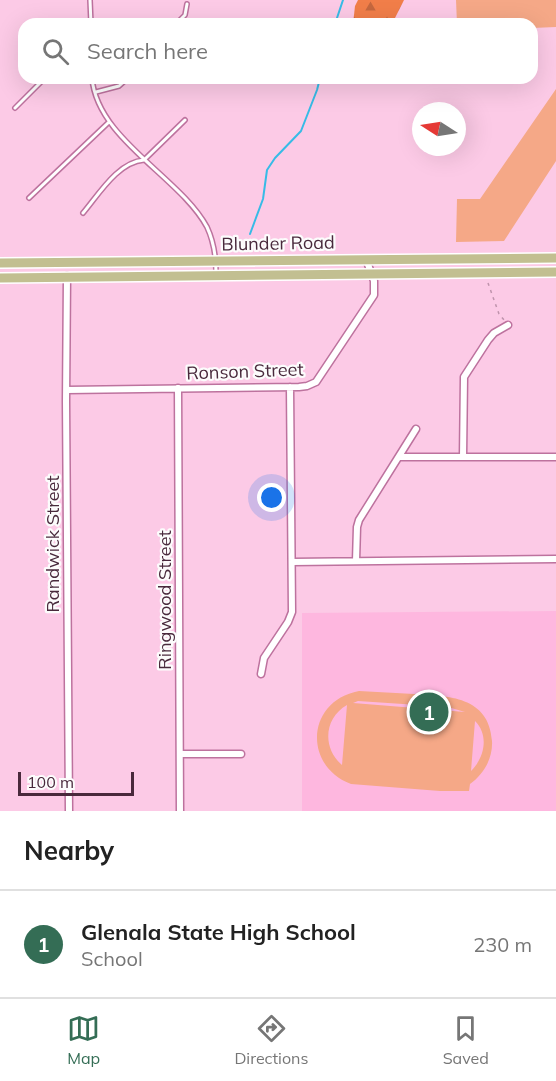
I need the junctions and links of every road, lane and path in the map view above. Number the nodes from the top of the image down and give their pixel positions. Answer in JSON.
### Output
{"nodes":[{"id":1,"x":90,"y":0,"type":"edge"},
{"id":2,"x":187,"y":4,"type":"dead end"},
{"id":3,"x":91,"y":18,"type":"edge"},
{"id":4,"x":182,"y":18,"type":"edge"},
{"id":5,"x":39,"y":84,"type":"edge"},
{"id":6,"x":94,"y":84,"type":"edge"},
{"id":7,"x":121,"y":84,"type":"edge"},
{"id":8,"x":96,"y":92,"type":"junction"},
{"id":9,"x":15,"y":108,"type":"dead end"},
{"id":10,"x":185,"y":120,"type":"dead end"},
{"id":11,"x":109,"y":122,"type":"junction"},
{"id":12,"x":144,"y":160,"type":"junction"},
{"id":13,"x":30,"y":198,"type":"dead end"},
{"id":14,"x":82,"y":213,"type":"dead end"},
{"id":15,"x":556,"y":258,"type":"edge"},
{"id":16,"x":365,"y":259,"type":"junction"},
{"id":17,"x":216,"y":261,"type":"junction"},
{"id":18,"x":0,"y":263,"type":"edge"},
{"id":19,"x":556,"y":272,"type":"edge"},
{"id":20,"x":372,"y":273,"type":"junction"},
{"id":21,"x":216,"y":275,"type":"junction"},
{"id":22,"x":67,"y":276,"type":"junction"},
{"id":23,"x":0,"y":278,"type":"edge"},
{"id":24,"x":489,"y":283,"type":"dead end"},
{"id":25,"x":508,"y":325,"type":"joint"},
{"id":26,"x":290,"y":387,"type":"junction"},
{"id":27,"x":178,"y":388,"type":"junction"},
{"id":28,"x":68,"y":390,"type":"junction"},
{"id":29,"x":416,"y":429,"type":"dead end"},
{"id":30,"x":400,"y":457,"type":"junction"},
{"id":31,"x":463,"y":457,"type":"junction"},
{"id":32,"x":556,"y":457,"type":"edge"},
{"id":33,"x":556,"y":559,"type":"edge"},
{"id":34,"x":356,"y":561,"type":"junction"},
{"id":35,"x":292,"y":562,"type":"junction"},
{"id":36,"x":261,"y":674,"type":"dead end"},
{"id":37,"x":180,"y":754,"type":"junction"},
{"id":38,"x":241,"y":754,"type":"dead end"},
{"id":39,"x":69,"y":811,"type":"edge"},
{"id":40,"x":180,"y":811,"type":"edge"}],
"edges":[{"from":1,"to":3,"type":"lane"},
{"from":2,"to":4,"type":"lane"},
{"from":5,"to":9,"type":"lane"},
{"from":6,"to":8,"type":"lane"},
{"from":7,"to":8,"type":"lane"},
{"from":8,"to":11,"type":"lane"},
{"from":10,"to":12,"type":"lane"},
{"from":11,"to":12,"type":"lane"},
{"from":11,"to":13,"type":"lane"},
{"from":12,"to":14,"type":"lane"},
{"from":12,"to":17,"type":"lane"},
{"from":15,"to":16,"type":"main road","name":"Blunder Road"},
{"from":16,"to":17,"type":"main road","name":"Blunder Road"},
{"from":16,"to":20,"type":"street"},
{"from":17,"to":18,"type":"main road","name":"Blunder Road"},
{"from":17,"to":21,"type":"lane"},
{"from":19,"to":20,"type":"main road","name":"Blunder Road"},
{"from":20,"to":21,"type":"main road","name":"Blunder Road"},
{"from":20,"to":26,"type":"street","name":"Ronson Street"},
{"from":21,"to":22,"type":"main road","name":"Blunder Road"},
{"from":22,"to":23,"type":"main road","name":"Blunder Road"},
{"from":22,"to":28,"type":"street","name":"Randwick Street"},
{"from":24,"to":25,"type":"path"},
{"from":25,"to":31,"type":"street"},
{"from":26,"to":27,"type":"street","name":"Ronson Street"},
{"from":26,"to":35,"type":"street"},
{"from":27,"to":28,"type":"street","name":"Ronson Street"},
{"from":27,"to":37,"type":"street","name":"Ringwood Street"},
{"from":28,"to":39,"type":"street","name":"Randwick Street"},
{"from":29,"to":30,"type":"street"},
{"from":30,"to":31,"type":"street"},
{"from":30,"to":34,"type":"street"},
{"from":31,"to":32,"type":"street"},
{"from":33,"to":34,"type":"street"},
{"from":34,"to":35,"type":"street"},
{"from":35,"to":36,"type":"street"},
{"from":37,"to":38,"type":"street"},
{"from":37,"to":40,"type":"street","name":"Ringwood Street"}]}
